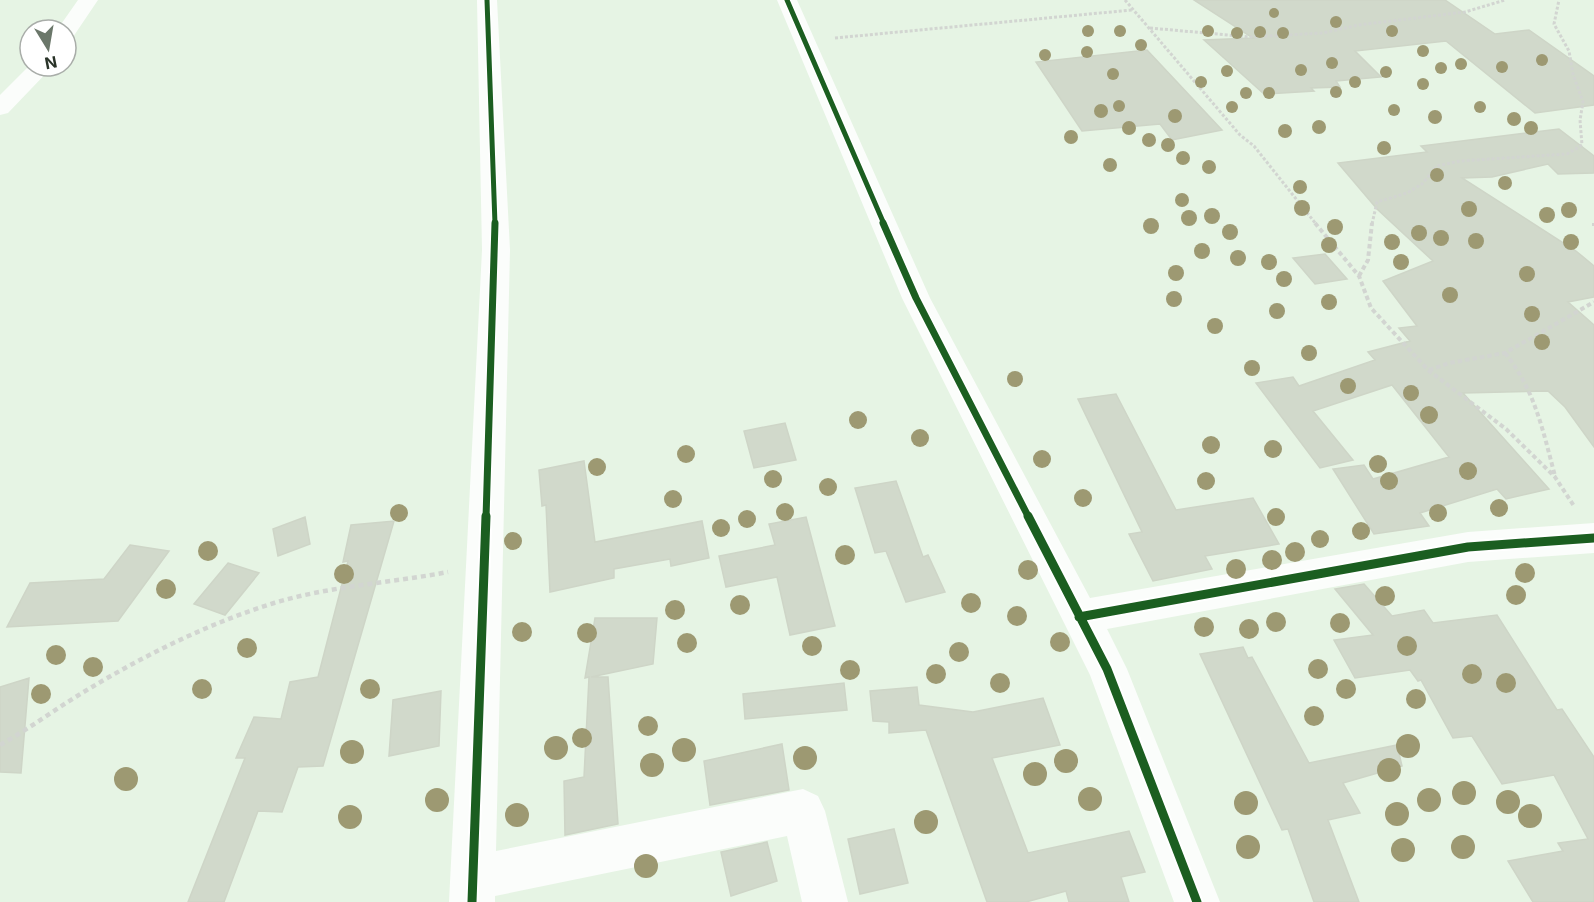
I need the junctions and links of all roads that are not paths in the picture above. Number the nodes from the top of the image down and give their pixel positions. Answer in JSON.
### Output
{"nodes":[{"id":1,"x":88,"y":0,"type":"edge"},
{"id":2,"x":487,"y":0,"type":"edge"},
{"id":3,"x":787,"y":0,"type":"edge"},
{"id":4,"x":76,"y":18,"type":"edge"},
{"id":5,"x":30,"y":78,"type":"edge"},
{"id":6,"x":0,"y":108,"type":"edge"},
{"id":7,"x":1594,"y":538,"type":"edge"},
{"id":8,"x":1079,"y":618,"type":"junction"},
{"id":9,"x":472,"y":890,"type":"edge"},
{"id":10,"x":825,"y":902,"type":"edge"},
{"id":11,"x":1197,"y":902,"type":"edge"}],
"edges":[{"from":1,"to":4,"type":"street"},
{"from":2,"to":9,"type":"street"},
{"from":3,"to":8,"type":"street"},
{"from":5,"to":6,"type":"street"},
{"from":7,"to":8,"type":"street"},
{"from":8,"to":11,"type":"street"},
{"from":9,"to":10,"type":"street"}]}
